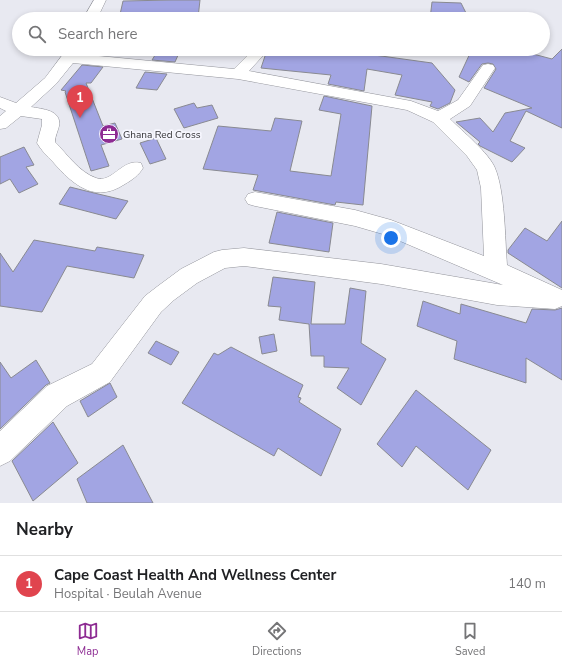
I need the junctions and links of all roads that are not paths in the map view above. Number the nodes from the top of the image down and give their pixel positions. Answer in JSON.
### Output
{"nodes":[{"id":1,"x":100,"y":0,"type":"edge"},
{"id":2,"x":94,"y":12,"type":"edge"},
{"id":3,"x":69,"y":56,"type":"edge"},
{"id":4,"x":88,"y":56,"type":"edge"},
{"id":5,"x":255,"y":56,"type":"edge"},
{"id":6,"x":488,"y":68,"type":"dead end"},
{"id":7,"x":238,"y":74,"type":"junction"},
{"id":8,"x":0,"y":102,"type":"edge"},
{"id":9,"x":18,"y":110,"type":"junction"},
{"id":10,"x":439,"y":118,"type":"junction"},
{"id":11,"x":0,"y":124,"type":"edge"},
{"id":12,"x":134,"y":168,"type":"dead end"},
{"id":13,"x":254,"y":199,"type":"dead end"},
{"id":14,"x":496,"y":271,"type":"junction"},
{"id":15,"x":558,"y":300,"type":"edge"},
{"id":16,"x":0,"y":451,"type":"edge"}],
"edges":[{"from":1,"to":2,"type":"street"},
{"from":3,"to":9,"type":"street"},
{"from":4,"to":7,"type":"street"},
{"from":5,"to":7,"type":"street"},
{"from":6,"to":10,"type":"street"},
{"from":7,"to":10,"type":"street"},
{"from":8,"to":9,"type":"street"},
{"from":9,"to":11,"type":"street"},
{"from":9,"to":12,"type":"street"},
{"from":10,"to":14,"type":"street"},
{"from":13,"to":14,"type":"street"},
{"from":14,"to":15,"type":"street"},
{"from":15,"to":16,"type":"street"}]}
